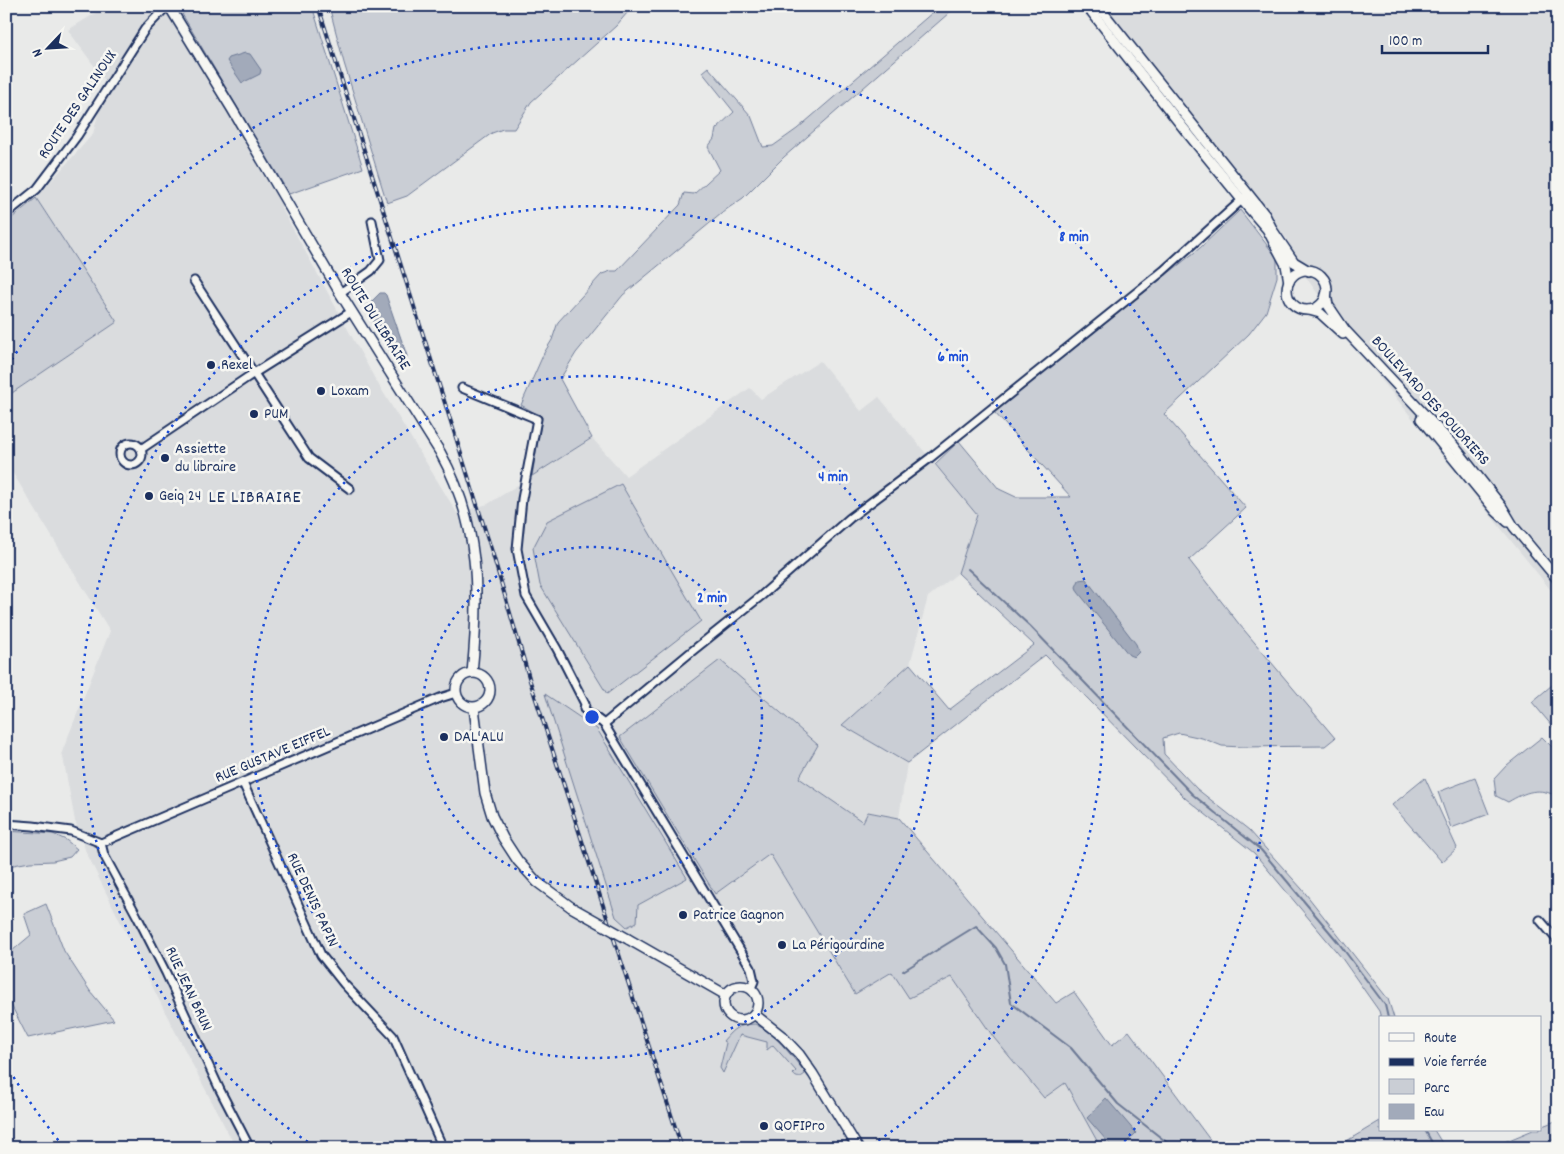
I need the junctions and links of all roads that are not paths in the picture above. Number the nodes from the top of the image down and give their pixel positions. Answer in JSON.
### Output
{"nodes":[{"id":1,"x":168,"y":6,"type":"edge"},
{"id":2,"x":1087,"y":6,"type":"edge"},
{"id":3,"x":1098,"y":6,"type":"edge"},
{"id":4,"x":1245,"y":197,"type":"junction"},
{"id":5,"x":6,"y":214,"type":"edge"},
{"id":6,"x":372,"y":221,"type":"dead end"},
{"id":7,"x":1309,"y":271,"type":"junction"},
{"id":8,"x":194,"y":281,"type":"dead end"},
{"id":9,"x":1289,"y":282,"type":"junction"},
{"id":10,"x":340,"y":293,"type":"junction"},
{"id":11,"x":1326,"y":295,"type":"junction"},
{"id":12,"x":1310,"y":310,"type":"junction"},
{"id":13,"x":351,"y":312,"type":"junction"},
{"id":14,"x":254,"y":373,"type":"junction"},
{"id":15,"x":462,"y":388,"type":"dead end"},
{"id":16,"x":141,"y":448,"type":"dead end"},
{"id":17,"x":350,"y":489,"type":"dead end"},
{"id":18,"x":1514,"y":527,"type":"junction"},
{"id":19,"x":1558,"y":580,"type":"edge"},
{"id":20,"x":472,"y":673,"type":"junction"},
{"id":21,"x":456,"y":693,"type":"junction"},
{"id":22,"x":474,"y":708,"type":"junction"},
{"id":23,"x":604,"y":724,"type":"junction"},
{"id":24,"x":243,"y":783,"type":"junction"},
{"id":25,"x":6,"y":824,"type":"edge"},
{"id":26,"x":101,"y":843,"type":"junction"},
{"id":27,"x":1540,"y":920,"type":"dead end"},
{"id":28,"x":1558,"y":941,"type":"edge"},
{"id":29,"x":751,"y":988,"type":"junction"},
{"id":30,"x":726,"y":995,"type":"junction"},
{"id":31,"x":754,"y":1014,"type":"junction"},
{"id":32,"x":250,"y":1148,"type":"edge"},
{"id":33,"x":443,"y":1148,"type":"edge"},
{"id":34,"x":858,"y":1148,"type":"edge"}],
"edges":[{"from":1,"to":5,"type":"street","name":"ROUTE DES GALINOUX"},
{"from":1,"to":10,"type":"main road","name":"ROUTE DU LIBRAIRE"},
{"from":2,"to":4,"type":"main road"},
{"from":3,"to":4,"type":"main road"},
{"from":4,"to":7,"type":"main road"},
{"from":4,"to":9,"type":"main road"},
{"from":4,"to":23,"type":"street"},
{"from":6,"to":10,"type":"street"},
{"from":7,"to":9,"type":"main road"},
{"from":7,"to":11,"type":"main road"},
{"from":8,"to":14,"type":"street"},
{"from":9,"to":12,"type":"main road"},
{"from":10,"to":13,"type":"main road","name":"ROUTE DU LIBRAIRE"},
{"from":11,"to":12,"type":"main road"},
{"from":11,"to":18,"type":"main road","name":"BOULEVARD DES POUDRIERS"},
{"from":12,"to":18,"type":"main road","name":"BOULEVARD DES POUDRIERS"},
{"from":13,"to":14,"type":"street"},
{"from":13,"to":20,"type":"main road","name":"ROUTE DU LIBRAIRE"},
{"from":14,"to":16,"type":"street"},
{"from":14,"to":17,"type":"street"},
{"from":15,"to":23,"type":"street"},
{"from":18,"to":19,"type":"main road","name":"BOULEVARD DES POUDRIERS"},
{"from":20,"to":21,"type":"main road"},
{"from":20,"to":22,"type":"main road"},
{"from":21,"to":22,"type":"main road"},
{"from":21,"to":24,"type":"street","name":"RUE GUSTAVE EIFFEL"},
{"from":22,"to":30,"type":"main road","bridge":true},
{"from":23,"to":29,"type":"street"},
{"from":24,"to":26,"type":"street","name":"RUE GUSTAVE EIFFEL"},
{"from":24,"to":33,"type":"street","name":"RUE DENIS PAPIN"},
{"from":25,"to":26,"type":"street"},
{"from":26,"to":32,"type":"street","name":"RUE JEAN BRUN"},
{"from":27,"to":28,"type":"street"},
{"from":29,"to":30,"type":"main road"},
{"from":29,"to":31,"type":"main road"},
{"from":30,"to":31,"type":"main road"},
{"from":31,"to":34,"type":"main road"}]}
